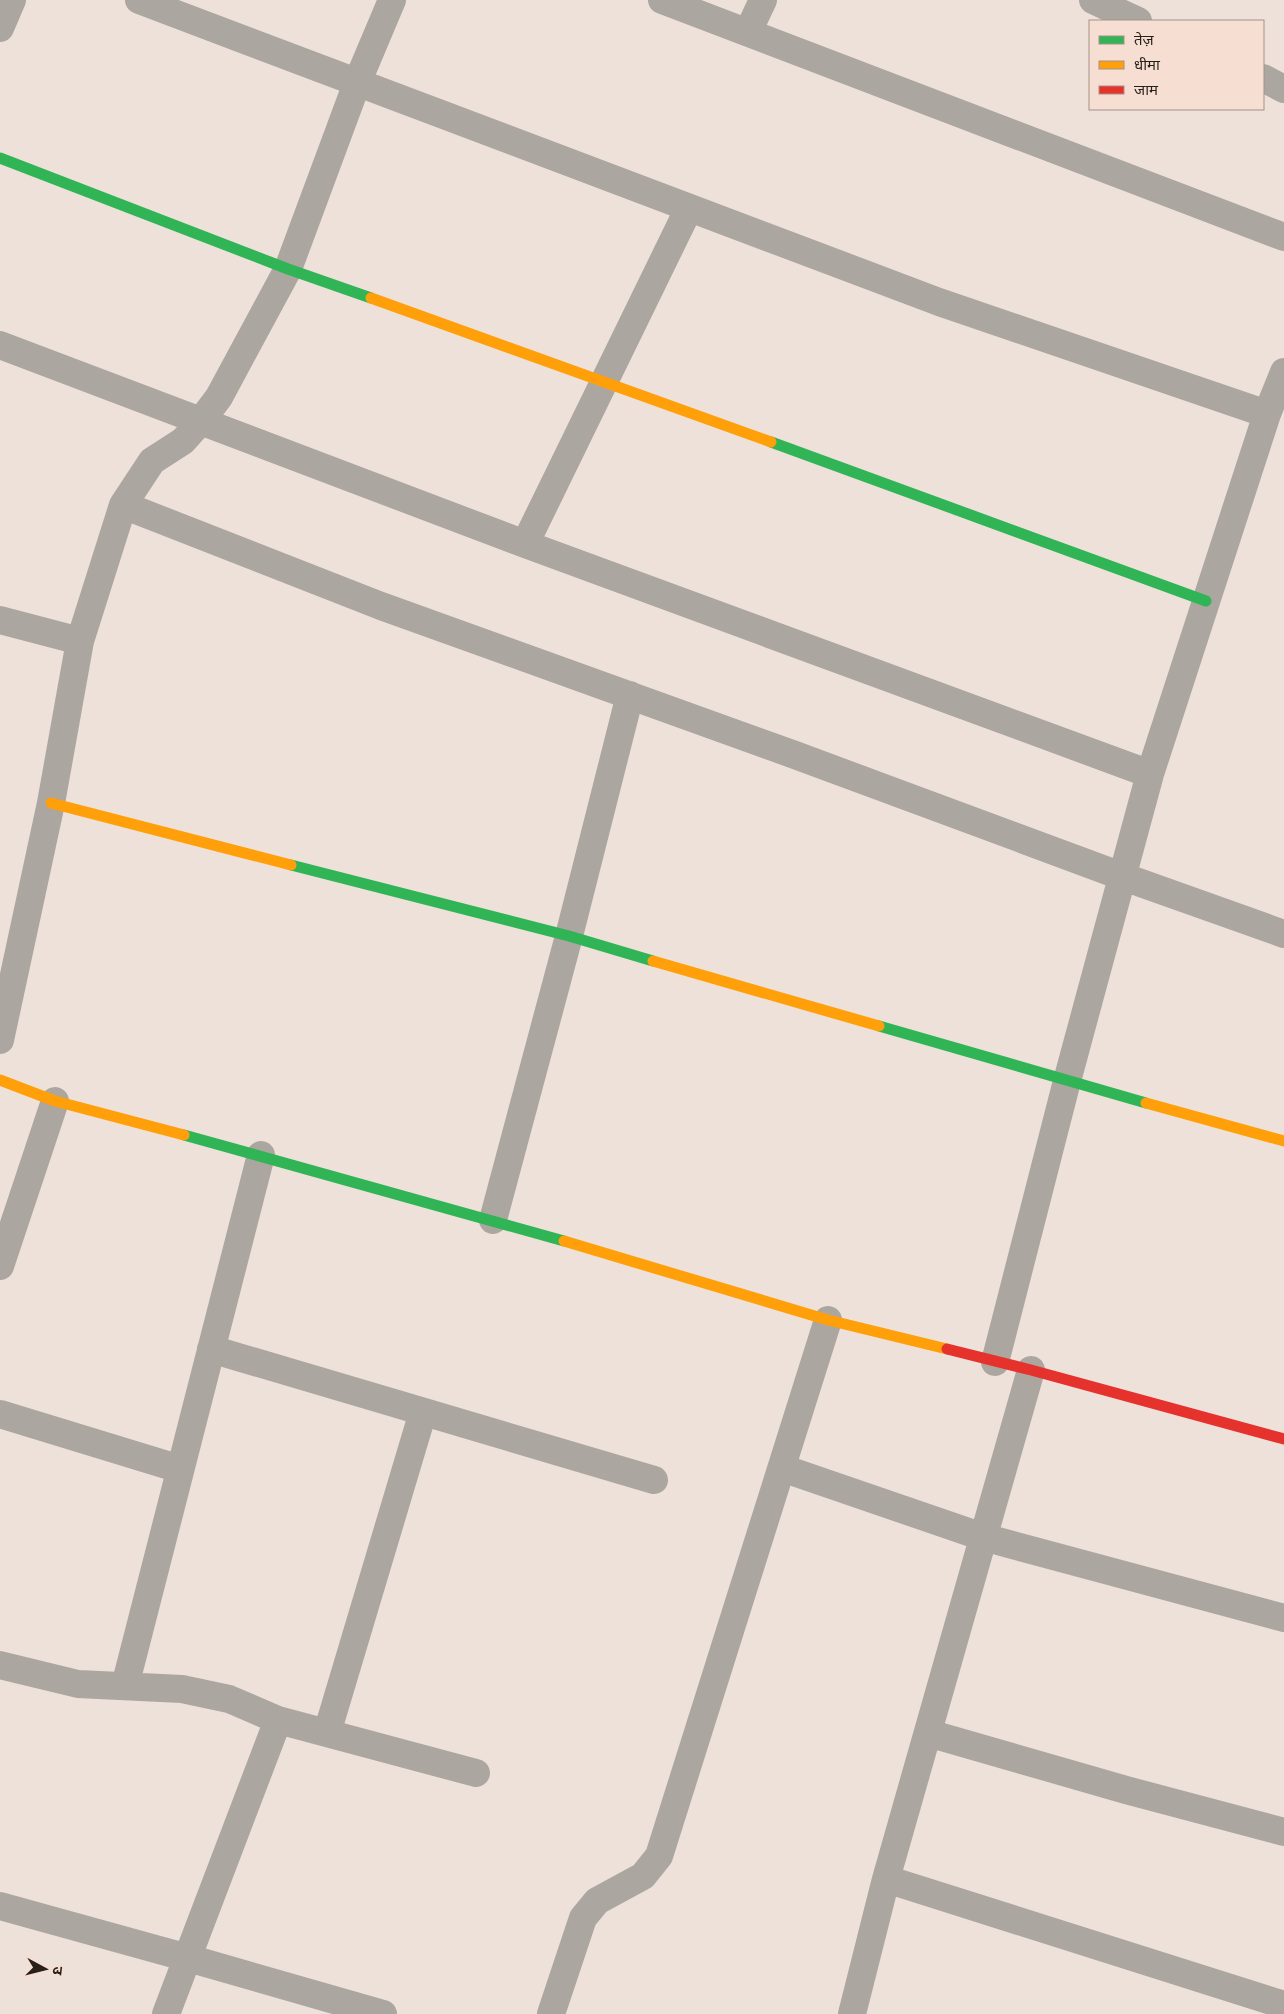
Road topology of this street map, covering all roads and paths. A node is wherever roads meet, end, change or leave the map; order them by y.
1 (12, 0) edge
2 (139, 0) edge
3 (392, 0) edge
4 (662, 0) edge
5 (763, 0) edge
6 (1093, 0) edge
7 (1135, 13) edge
8 (0, 28) edge
9 (748, 32) junction
10 (1264, 79) edge
11 (357, 83) junction
12 (1284, 89) edge
13 (0, 158) edge
14 (689, 208) junction
15 (1284, 237) edge
16 (288, 269) junction
17 (0, 344) edge
18 (1284, 372) edge
19 (605, 381) junction
20 (1267, 414) junction
21 (201, 421) junction
22 (123, 505) junction
23 (524, 544) junction
24 (1206, 601) junction
25 (0, 620) edge
26 (80, 641) junction
27 (630, 695) junction
28 (1150, 774) junction
29 (51, 803) junction
30 (1124, 877) junction
31 (1284, 934) edge
32 (569, 936) junction
33 (0, 1040) edge
34 (0, 1080) edge
35 (1067, 1080) junction
36 (55, 1101) junction
37 (1284, 1141) edge
38 (261, 1155) junction
39 (493, 1220) junction
40 (0, 1266) edge
41 (828, 1320) junction
42 (211, 1349) junction
43 (995, 1362) junction
44 (1031, 1370) junction
45 (423, 1412) junction
46 (0, 1414) edge
47 (1284, 1439) edge
48 (782, 1468) junction
49 (180, 1469) junction
50 (654, 1480) dead end
51 (983, 1537) junction
52 (1284, 1618) edge
53 (0, 1665) edge
54 (124, 1686) junction
55 (278, 1720) junction
56 (327, 1732) junction
57 (928, 1733) junction
58 (476, 1773) dead end
59 (1284, 1832) edge
60 (886, 1879) junction
61 (0, 1906) edge
62 (188, 1958) junction
63 (1284, 2005) edge
64 (166, 2014) edge
65 (383, 2014) edge
66 (551, 2014) edge
67 (852, 2014) edge

1 - 8 street
2 - 11 street
3 - 11 street
4 - 9 street
5 - 9 street
6 - 7 street
9 - 15 street
10 - 12 street
11 - 14 street
11 - 16 street
13 - 16 street
14 - 19 street
14 - 20 street
16 - 19 street
16 - 21 street
17 - 21 street
18 - 20 street
19 - 23 street
19 - 24 street
20 - 24 street
21 - 22 street
21 - 23 street
22 - 26 street
22 - 27 street
23 - 28 street
24 - 28 street
25 - 26 street
26 - 29 street
27 - 30 street
27 - 32 street
28 - 30 street
29 - 32 street
29 - 33 street
30 - 31 street
30 - 35 street
32 - 35 street
32 - 39 street
34 - 36 street
35 - 37 street
35 - 43 street
36 - 38 street
36 - 40 street
38 - 39 street
38 - 42 street
39 - 41 street
41 - 43 street
41 - 48 street
42 - 45 street
42 - 49 street
43 - 44 street
44 - 47 street
44 - 51 street
45 - 50 street
45 - 56 street
46 - 49 street
48 - 51 street
48 - 66 street
49 - 54 street
51 - 52 street
51 - 57 street
53 - 54 street
54 - 55 street
55 - 56 street
55 - 62 street
56 - 58 street
57 - 59 street
57 - 60 street
60 - 63 street
60 - 67 street
61 - 62 street
62 - 64 street
62 - 65 street

